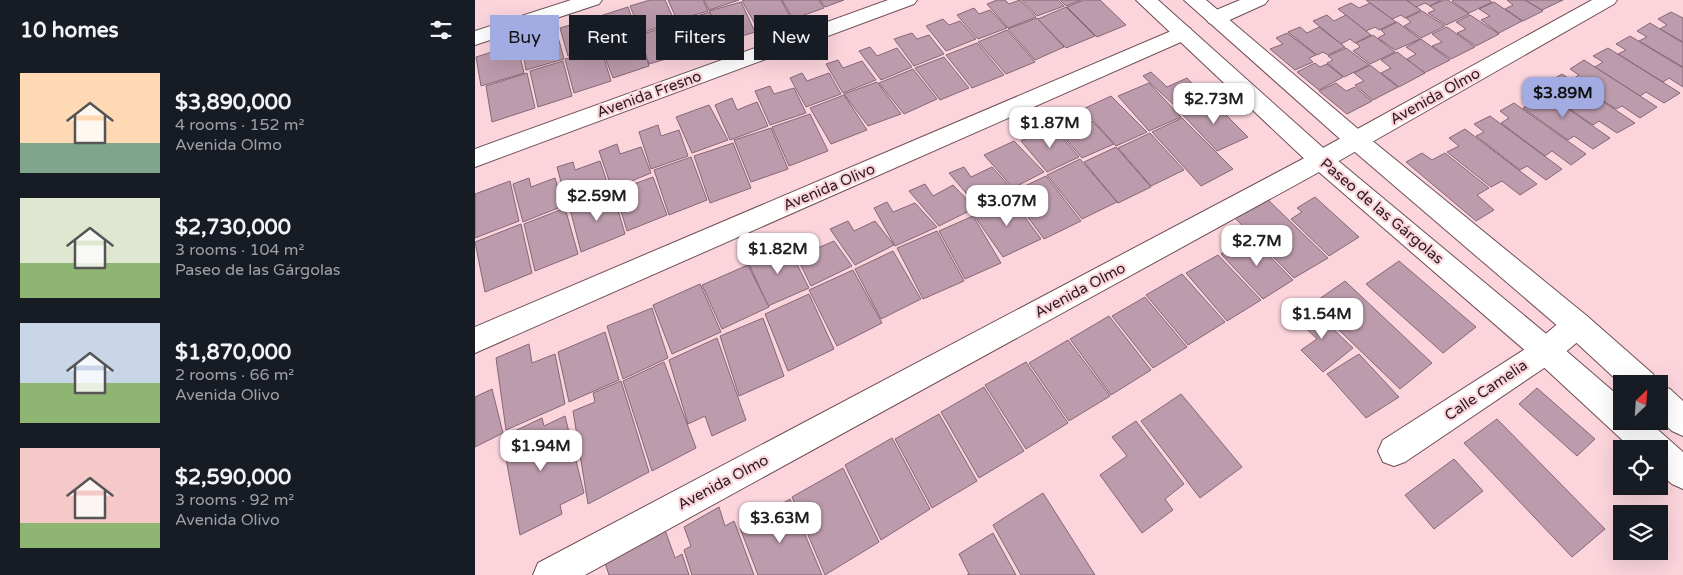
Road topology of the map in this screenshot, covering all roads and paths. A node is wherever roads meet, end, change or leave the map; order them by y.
1 (591, 0) edge
2 (907, 0) edge
3 (1146, 0) edge
4 (1194, 0) edge
5 (1258, 0) edge
6 (1607, 0) edge
7 (1216, 18) junction
8 (1183, 33) junction
9 (475, 38) edge
10 (1356, 140) junction
11 (475, 158) edge
12 (1321, 160) junction
13 (1577, 325) junction
14 (475, 340) edge
15 (1545, 350) junction
16 (1632, 375) edge
17 (1668, 407) edge
18 (1613, 411) edge
19 (1683, 421) edge
20 (1635, 430) edge
21 (1645, 440) edge
22 (1394, 451) dead end
23 (1668, 460) edge
24 (1683, 473) edge
25 (550, 575) edge

1 - 9 street
2 - 11 street, Avenida Fresno
3 - 8 street, Paseo de las Gárgolas
4 - 7 street
5 - 7 street
6 - 10 street, Avenida Olmo
7 - 10 street
8 - 12 street, Paseo de las Gárgolas
8 - 14 street, Avenida Olivo
10 - 12 street, Avenida Olmo
10 - 13 street
12 - 15 street, Paseo de las Gárgolas
12 - 25 street, Avenida Olmo
13 - 15 street, Calle Camelia
13 - 16 street
15 - 18 street, Paseo de las Gárgolas
15 - 22 street, Calle Camelia
17 - 19 street
20 - 21 street
23 - 24 street

